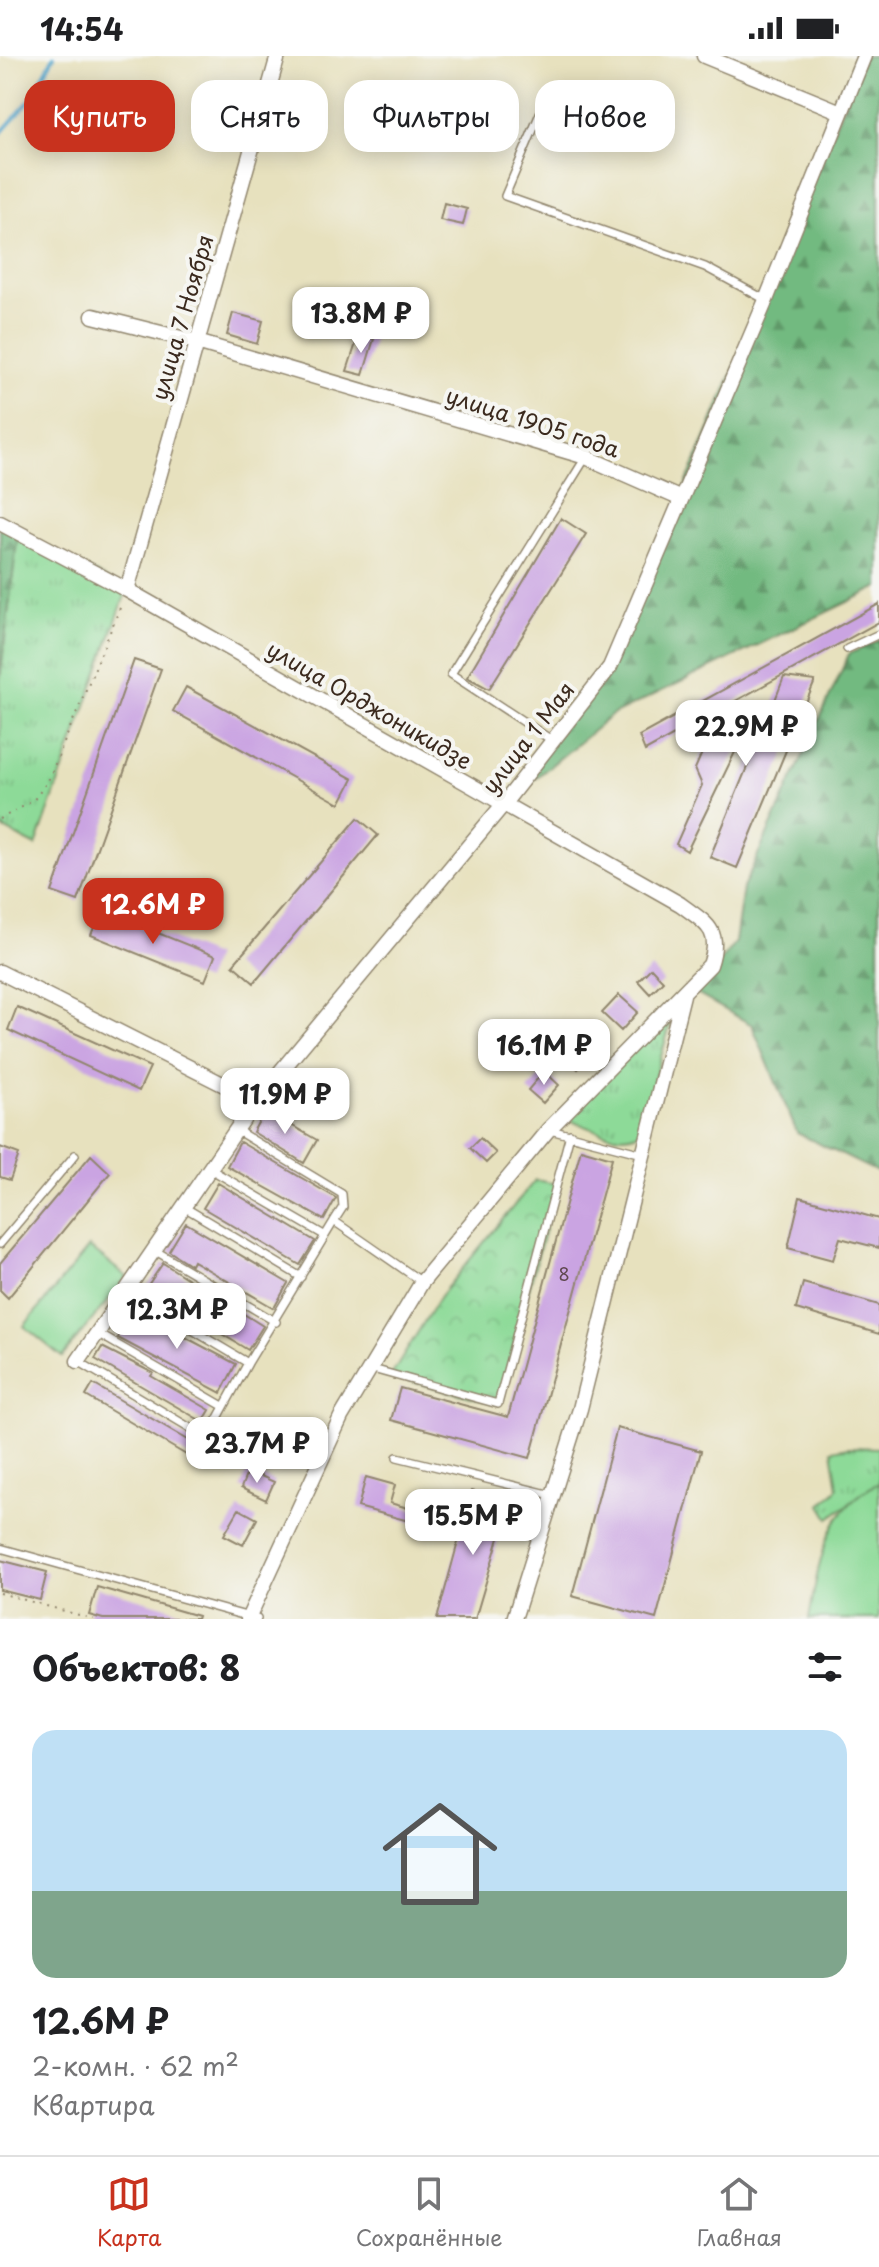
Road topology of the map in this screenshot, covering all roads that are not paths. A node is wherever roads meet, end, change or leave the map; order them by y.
1 (278, 56) edge
2 (704, 56) edge
3 (864, 56) edge
4 (841, 112) junction
5 (535, 125) edge
6 (766, 300) junction
7 (93, 316) dead end
8 (197, 342) junction
9 (586, 457) junction
10 (679, 498) junction
11 (0, 523) edge
12 (127, 590) junction
13 (879, 634) edge
14 (847, 649) dead end
15 (553, 741) junction
16 (502, 806) junction
17 (0, 972) edge
18 (683, 995) junction
19 (256, 1101) junction
20 (236, 1130) junction
21 (548, 1130) junction
22 (570, 1134) junction
23 (75, 1155) dead end
24 (646, 1155) junction
25 (210, 1169) junction
26 (184, 1207) junction
27 (334, 1221) junction
28 (324, 1235) junction
29 (0, 1244) edge
30 (154, 1250) junction
31 (301, 1277) junction
32 (422, 1282) junction
33 (127, 1291) junction
34 (276, 1322) junction
35 (97, 1333) junction
36 (78, 1361) joint
37 (248, 1363) junction
38 (368, 1367) junction
39 (223, 1406) junction
40 (397, 1457) dead end
41 (552, 1495) junction
42 (0, 1548) edge
43 (251, 1618) edge
44 (514, 1619) edge

1 - 8 street, улица 7 Ноября
2 - 4 street
3 - 4 street, улица 1 Мая
4 - 6 street, улица 1 Мая
5 - 6 lane
6 - 10 street, улица 1 Мая
7 - 8 street, улица 1905 года
8 - 9 street, улица 1905 года
8 - 12 street, улица 7 Ноября
9 - 10 street, улица 1905 года
9 - 15 lane
10 - 15 street, улица 1 Мая
11 - 12 street, улица Орджоникидзе
12 - 16 street, улица Орджоникидзе
13 - 14 lane
15 - 16 street, улица 1 Мая
16 - 18 street, улица Орджоникидзе
16 - 19 street, улица 1 Мая
17 - 19 street
18 - 21 street
18 - 24 street
19 - 20 street, улица 1 Мая
20 - 25 street, улица 1 Мая
20 - 27 lane
21 - 22 lane
21 - 32 street
22 - 24 lane
22 - 38 lane
23 - 29 lane
24 - 41 street
25 - 26 street, улица 1 Мая
25 - 28 lane
26 - 30 street, улица 1 Мая
26 - 31 lane
27 - 28 lane
27 - 32 lane
28 - 31 lane
30 - 33 street, улица 1 Мая
30 - 34 lane
31 - 34 lane
32 - 38 street
33 - 35 street, улица 1 Мая
33 - 37 lane
34 - 37 lane
35 - 36 street, улица 1 Мая
35 - 39 lane
36 - 39 lane
37 - 39 lane
38 - 43 street
40 - 41 lane
41 - 44 street
42 - 43 lane

